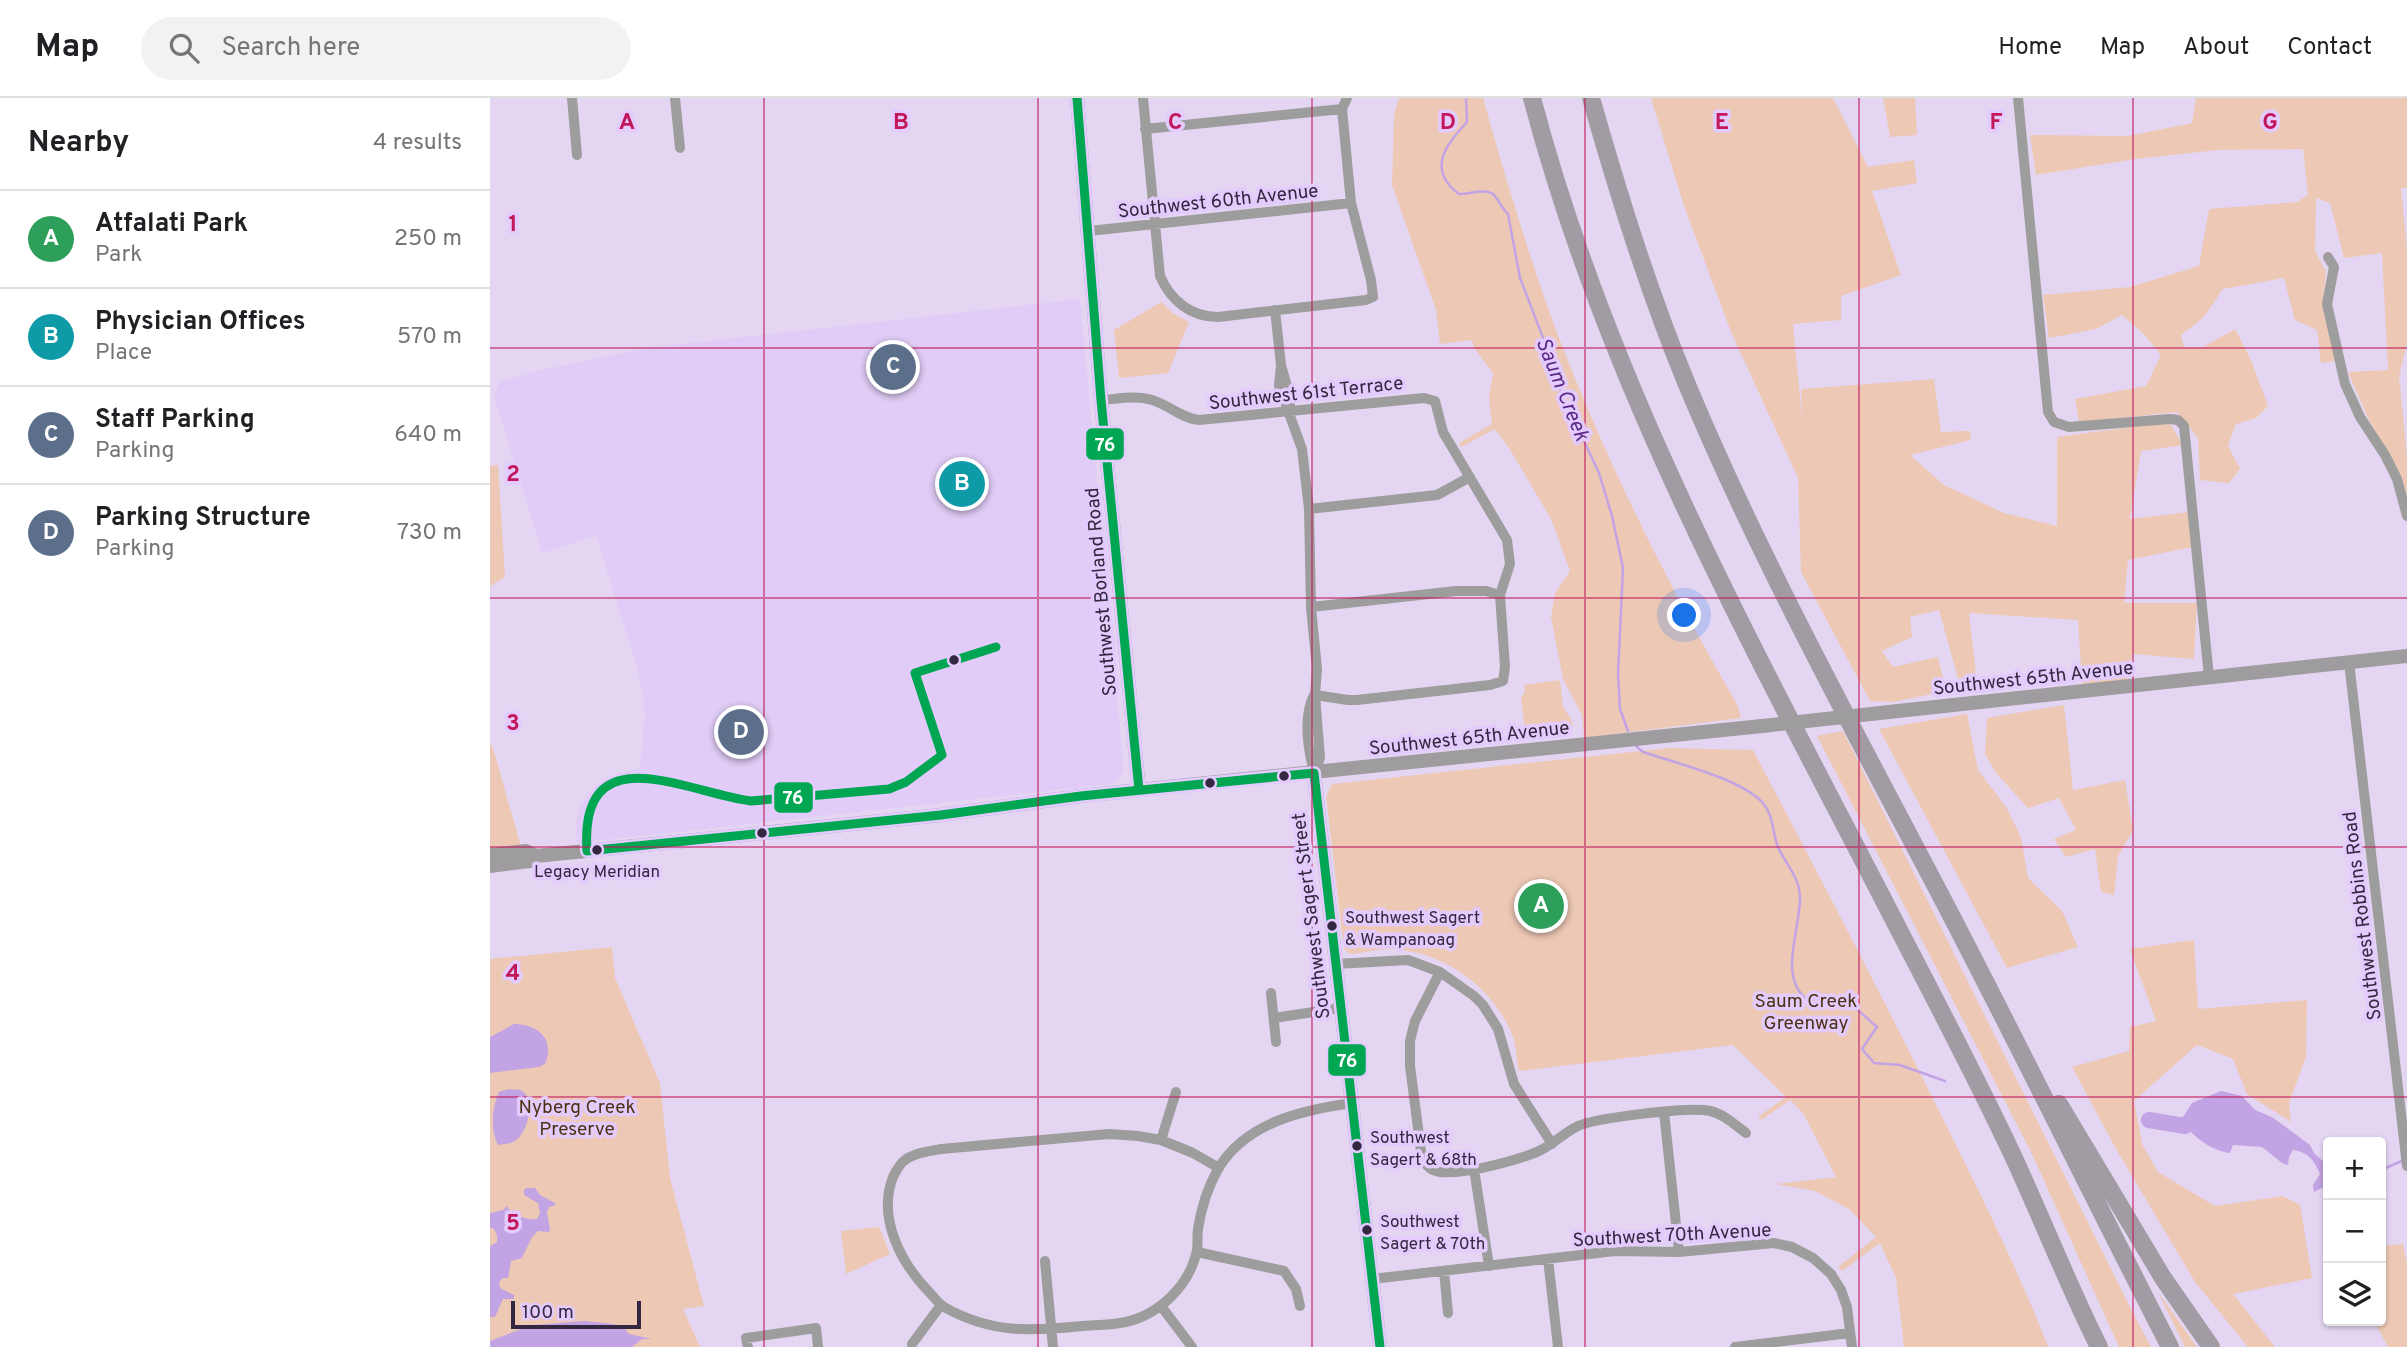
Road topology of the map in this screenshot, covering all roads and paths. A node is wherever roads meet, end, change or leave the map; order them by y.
1 (572, 98) edge
2 (675, 98) edge
3 (1077, 98) edge
4 (1143, 98) edge
5 (1348, 98) edge
6 (1532, 98) edge
7 (1591, 98) edge
8 (2018, 98) edge
9 (1342, 109) junction
10 (1145, 129) junction
11 (680, 148) dead end
12 (578, 155) dead end
13 (1351, 203) junction
14 (1154, 225) junction
15 (1089, 231) junction
16 (2328, 257) dead end
17 (1275, 310) junction
18 (1101, 400) junction
19 (1288, 412) junction
20 (1470, 477) junction
21 (1308, 509) junction
22 (2407, 516) edge
23 (1500, 595) junction
24 (1311, 607) junction
25 (2407, 656) edge
26 (2349, 662) junction
27 (2209, 677) junction
28 (1315, 695) junction
29 (1314, 773) junction
30 (1139, 790) junction
31 (490, 855) edge
32 (536, 856) junction
33 (490, 866) edge
34 (1335, 964) junction
35 (1440, 972) junction
36 (1271, 993) dead end
37 (1994, 997) junction
38 (1340, 1008) junction
39 (1274, 1018) junction
40 (1276, 1042) dead end
41 (1176, 1092) dead end
42 (1352, 1102) junction
43 (1664, 1112) junction
44 (1746, 1133) dead end
45 (1161, 1140) junction
46 (1552, 1144) junction
47 (2407, 1166) edge
48 (1219, 1168) junction
49 (1474, 1169) junction
50 (1196, 1252) junction
51 (1679, 1252) junction
52 (1548, 1259) junction
53 (1045, 1261) dead end
54 (1489, 1266) junction
55 (1444, 1271) junction
56 (1372, 1279) junction
57 (941, 1305) junction
58 (1161, 1306) junction
59 (1300, 1307) dead end
60 (1448, 1313) dead end
61 (1052, 1329) junction
62 (1850, 1333) junction
63 (912, 1344) dead end
64 (1748, 1346) edge
65 (748, 1347) edge
66 (818, 1347) edge
67 (1053, 1347) edge
68 (1192, 1347) edge
69 (1380, 1347) edge
70 (1558, 1347) edge
71 (1735, 1347) edge
72 (1852, 1347) edge
73 (2097, 1347) edge
74 (2170, 1347) edge
75 (2211, 1347) edge

1 - 12 street
2 - 11 street
3 - 15 main road, Southwest Borland Road
4 - 10 street
5 - 9 street
6 - 73 highway
7 - 37 highway
8 - 27 street
9 - 10 street
9 - 13 street
10 - 14 street
13 - 14 street, Southwest 60th Avenue
13 - 17 street
14 - 15 street, Southwest 60th Avenue
14 - 17 street
15 - 18 main road, Southwest Borland Road
16 - 22 street
17 - 19 street, Southwest Sagert Street
18 - 19 street, Southwest 61st Terrace
18 - 30 main road, Southwest Borland Road
19 - 20 street, Southwest 61st Terrace
19 - 21 street, Southwest Sagert Street
20 - 21 street
20 - 23 street
21 - 24 street, Southwest Sagert Street
23 - 24 street
23 - 28 street
24 - 28 street, Southwest Sagert Street
25 - 26 main road, Southwest 65th Avenue
26 - 27 main road, Southwest 65th Avenue
26 - 47 street, Southwest Robbins Road
27 - 29 main road, Southwest 65th Avenue, bridge
28 - 29 street, Southwest Sagert Street
29 - 30 main road, Southwest 65th Avenue
29 - 34 main road, Southwest Sagert Street
30 - 32 main road, Southwest 65th Avenue
31 - 32 main road, Southwest 65th Avenue
32 - 33 main road, Southwest 65th Avenue
34 - 35 street
34 - 38 main road, Southwest Sagert Street
35 - 46 street
35 - 49 street
36 - 39 street
37 - 74 highway
37 - 75 highway
38 - 39 street
38 - 42 main road, Southwest Sagert Street
39 - 40 street
41 - 45 street
42 - 48 street
42 - 56 main road, Southwest Sagert Street
43 - 44 street
43 - 46 street
43 - 51 street
45 - 48 street
45 - 57 street
46 - 49 street
48 - 50 street
49 - 54 street
50 - 58 street
50 - 59 street
51 - 52 street, Southwest 70th Avenue
51 - 62 street, Southwest 70th Avenue
52 - 54 street, Southwest 70th Avenue
52 - 70 street
53 - 61 street
54 - 55 street, Southwest 70th Avenue
55 - 56 street, Southwest 70th Avenue
55 - 60 street
56 - 69 main road, Southwest Sagert Street
57 - 61 street
57 - 63 street
58 - 61 street
58 - 68 street
61 - 67 street
62 - 64 street
62 - 72 street, Southwest 70th Avenue
64 - 71 street
65 - 66 street

